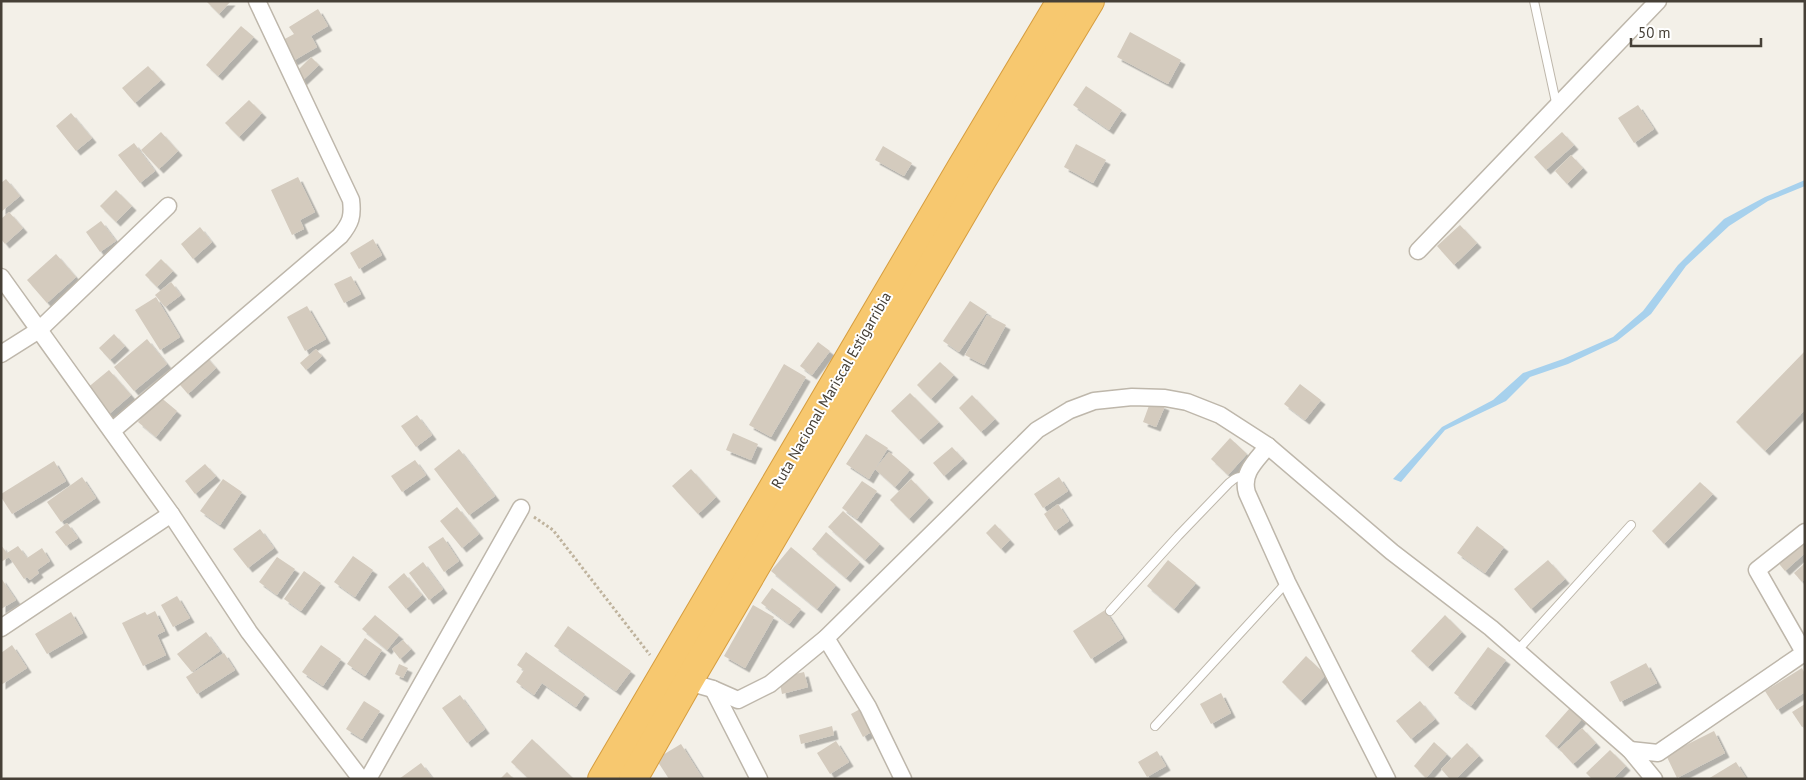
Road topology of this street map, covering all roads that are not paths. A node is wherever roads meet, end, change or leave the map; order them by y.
1 (257, 1) edge
2 (1061, 1) edge
3 (1090, 1) edge
4 (1534, 1) edge
5 (1658, 1) edge
6 (1557, 107) junction
7 (168, 206) dead end
8 (1418, 251) dead end
9 (1, 277) edge
10 (40, 330) junction
11 (1, 354) edge
12 (112, 431) junction
13 (1268, 446) junction
14 (1245, 478) junction
15 (521, 508) road end
16 (171, 514) junction
17 (1631, 524) dead end
18 (1805, 532) edge
19 (1287, 582) junction
20 (1110, 611) dead end
21 (1, 628) edge
22 (826, 638) junction
23 (1517, 651) junction
24 (1804, 653) edge
25 (688, 682) junction
26 (1156, 726) dead end
27 (1630, 750) junction
28 (361, 779) edge
29 (368, 779) edge
30 (602, 779) edge
31 (633, 779) edge
32 (759, 779) edge
33 (903, 779) edge
34 (1387, 779) edge
35 (1654, 779) edge

1 - 12 street
2 - 25 highway, Ruta Nacional Mariscal Estigarribia
3 - 25 highway, Ruta Nacional Mariscal Estigarribia
4 - 6 lane
5 - 6 street
6 - 8 street
7 - 10 street
9 - 10 street
10 - 11 street
10 - 12 street
12 - 16 street
13 - 14 street
13 - 22 street
13 - 23 street
14 - 19 street
14 - 20 lane
15 - 29 street
16 - 21 street
16 - 28 street
17 - 23 lane
18 - 24 street
19 - 26 lane
19 - 34 street
22 - 25 street
22 - 33 street
23 - 27 street
24 - 27 street
25 - 30 highway, Ruta Nacional Mariscal Estigarribia
25 - 31 highway, Ruta Nacional Mariscal Estigarribia
25 - 32 street
27 - 35 street

